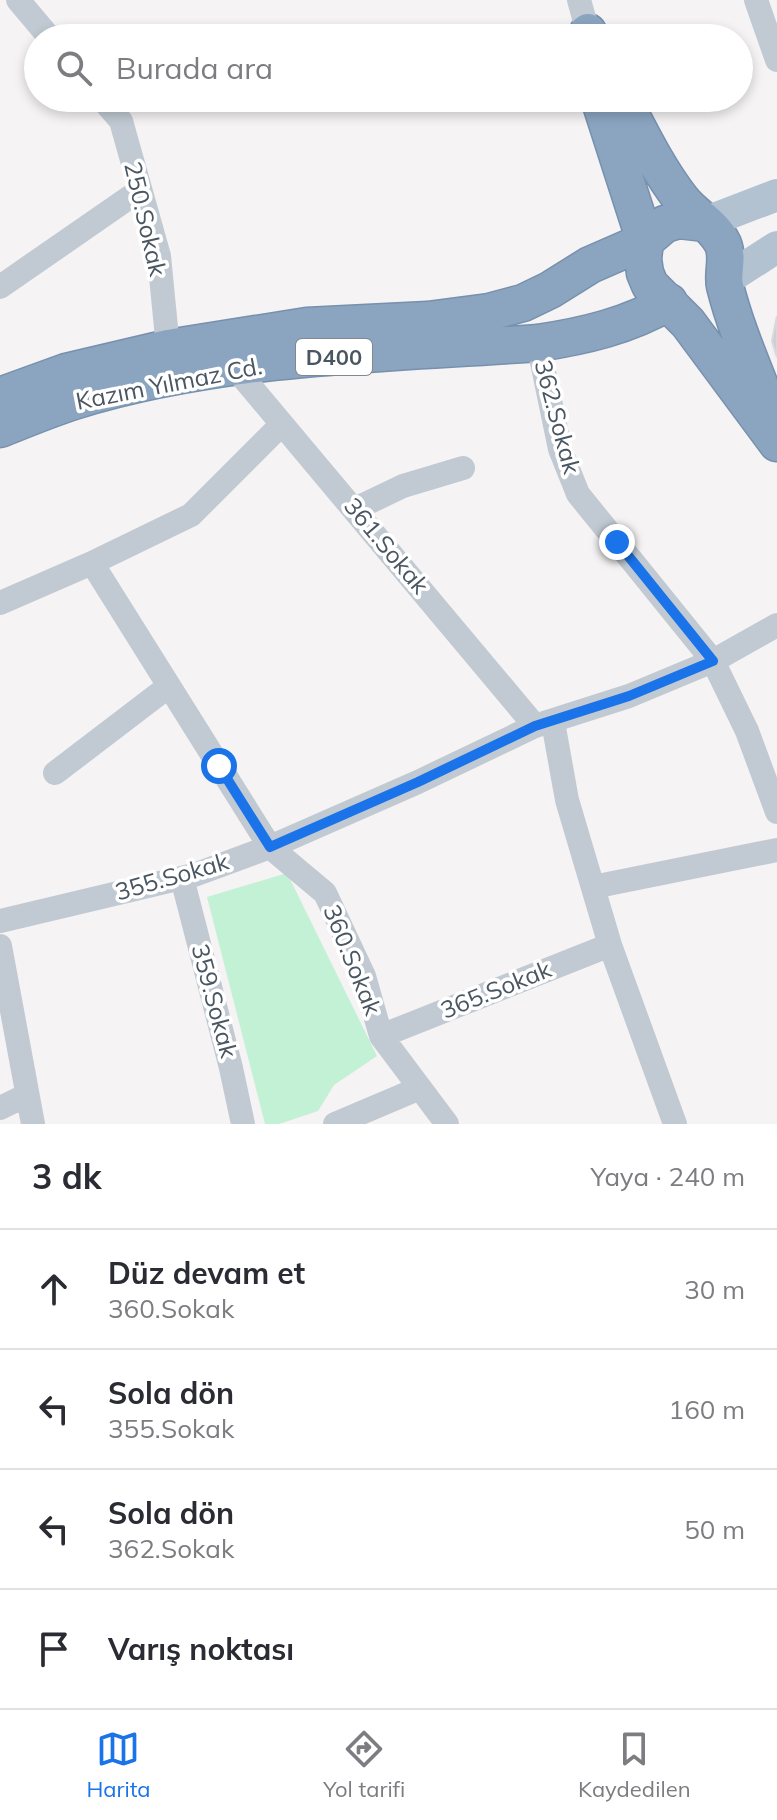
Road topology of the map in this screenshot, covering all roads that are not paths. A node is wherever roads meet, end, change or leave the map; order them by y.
1 (18, 0) edge
2 (756, 0) edge
3 (38, 24) edge
4 (777, 60) edge
5 (113, 112) edge
6 (604, 112) edge
7 (630, 112) edge
8 (140, 190) junction
9 (777, 195) edge
10 (704, 223) junction
11 (645, 241) junction
12 (777, 247) edge
13 (724, 281) junction
14 (0, 287) edge
15 (669, 302) junction
16 (538, 343) junction
17 (168, 348) junction
18 (235, 368) junction
19 (0, 396) edge
20 (281, 425) junction
21 (0, 429) edge
22 (777, 432) edge
23 (777, 443) edge
24 (463, 468) dead end
25 (355, 509) junction
26 (92, 563) junction
27 (0, 603) edge
28 (777, 625) edge
29 (713, 661) junction
30 (169, 686) junction
31 (544, 724) junction
32 (55, 773) dead end
33 (777, 812) edge
34 (270, 847) junction
35 (777, 850) edge
36 (182, 878) junction
37 (593, 887) junction
38 (0, 921) edge
39 (610, 945) junction
40 (0, 946) edge
41 (381, 1036) junction
42 (420, 1088) junction
43 (27, 1095) junction
44 (0, 1108) edge
45 (33, 1124) edge
46 (243, 1124) edge
47 (335, 1124) edge
48 (447, 1124) edge
49 (675, 1124) edge

1 - 3 street
2 - 4 street
5 - 8 street, 250.Sokak
6 - 11 highway
7 - 10 highway
8 - 14 street
8 - 17 street, 250.Sokak
9 - 10 main road
10 - 11 highway, D400
10 - 13 highway
11 - 15 highway
11 - 17 highway, Kazım Yılmaz Cd. / D400
12 - 13 main road
13 - 15 highway, D400
13 - 22 highway
15 - 16 highway, Kazım Yılmaz Cd. / D400
15 - 23 highway
16 - 18 highway, Kazım Yılmaz Cd. / D400
16 - 29 street, 362.Sokak
17 - 19 highway, Kazım Yılmaz Cd. / D400
18 - 20 street, 361.Sokak
18 - 21 highway, Kazım Yılmaz Cd. / D400
20 - 25 street, 361.Sokak
20 - 26 street
24 - 25 street
25 - 31 street, 361.Sokak
26 - 27 street
26 - 30 street, 360.Sokak
28 - 29 street, 355.Sokak
29 - 31 street, 355.Sokak
29 - 33 street, 362.Sokak
30 - 32 street
30 - 34 street, 360.Sokak
31 - 34 street, 355.Sokak
31 - 37 street, 361.Sokak
34 - 36 street, 355.Sokak
34 - 41 street, 360.Sokak
35 - 37 street
36 - 38 street, 355.Sokak
36 - 46 street, 359.Sokak
37 - 39 street, 361.Sokak
39 - 41 street, 365.Sokak
39 - 49 street, 361.Sokak
40 - 43 street
41 - 42 street, 360.Sokak
42 - 47 street
42 - 48 street, 360.Sokak
43 - 44 street
43 - 45 street

